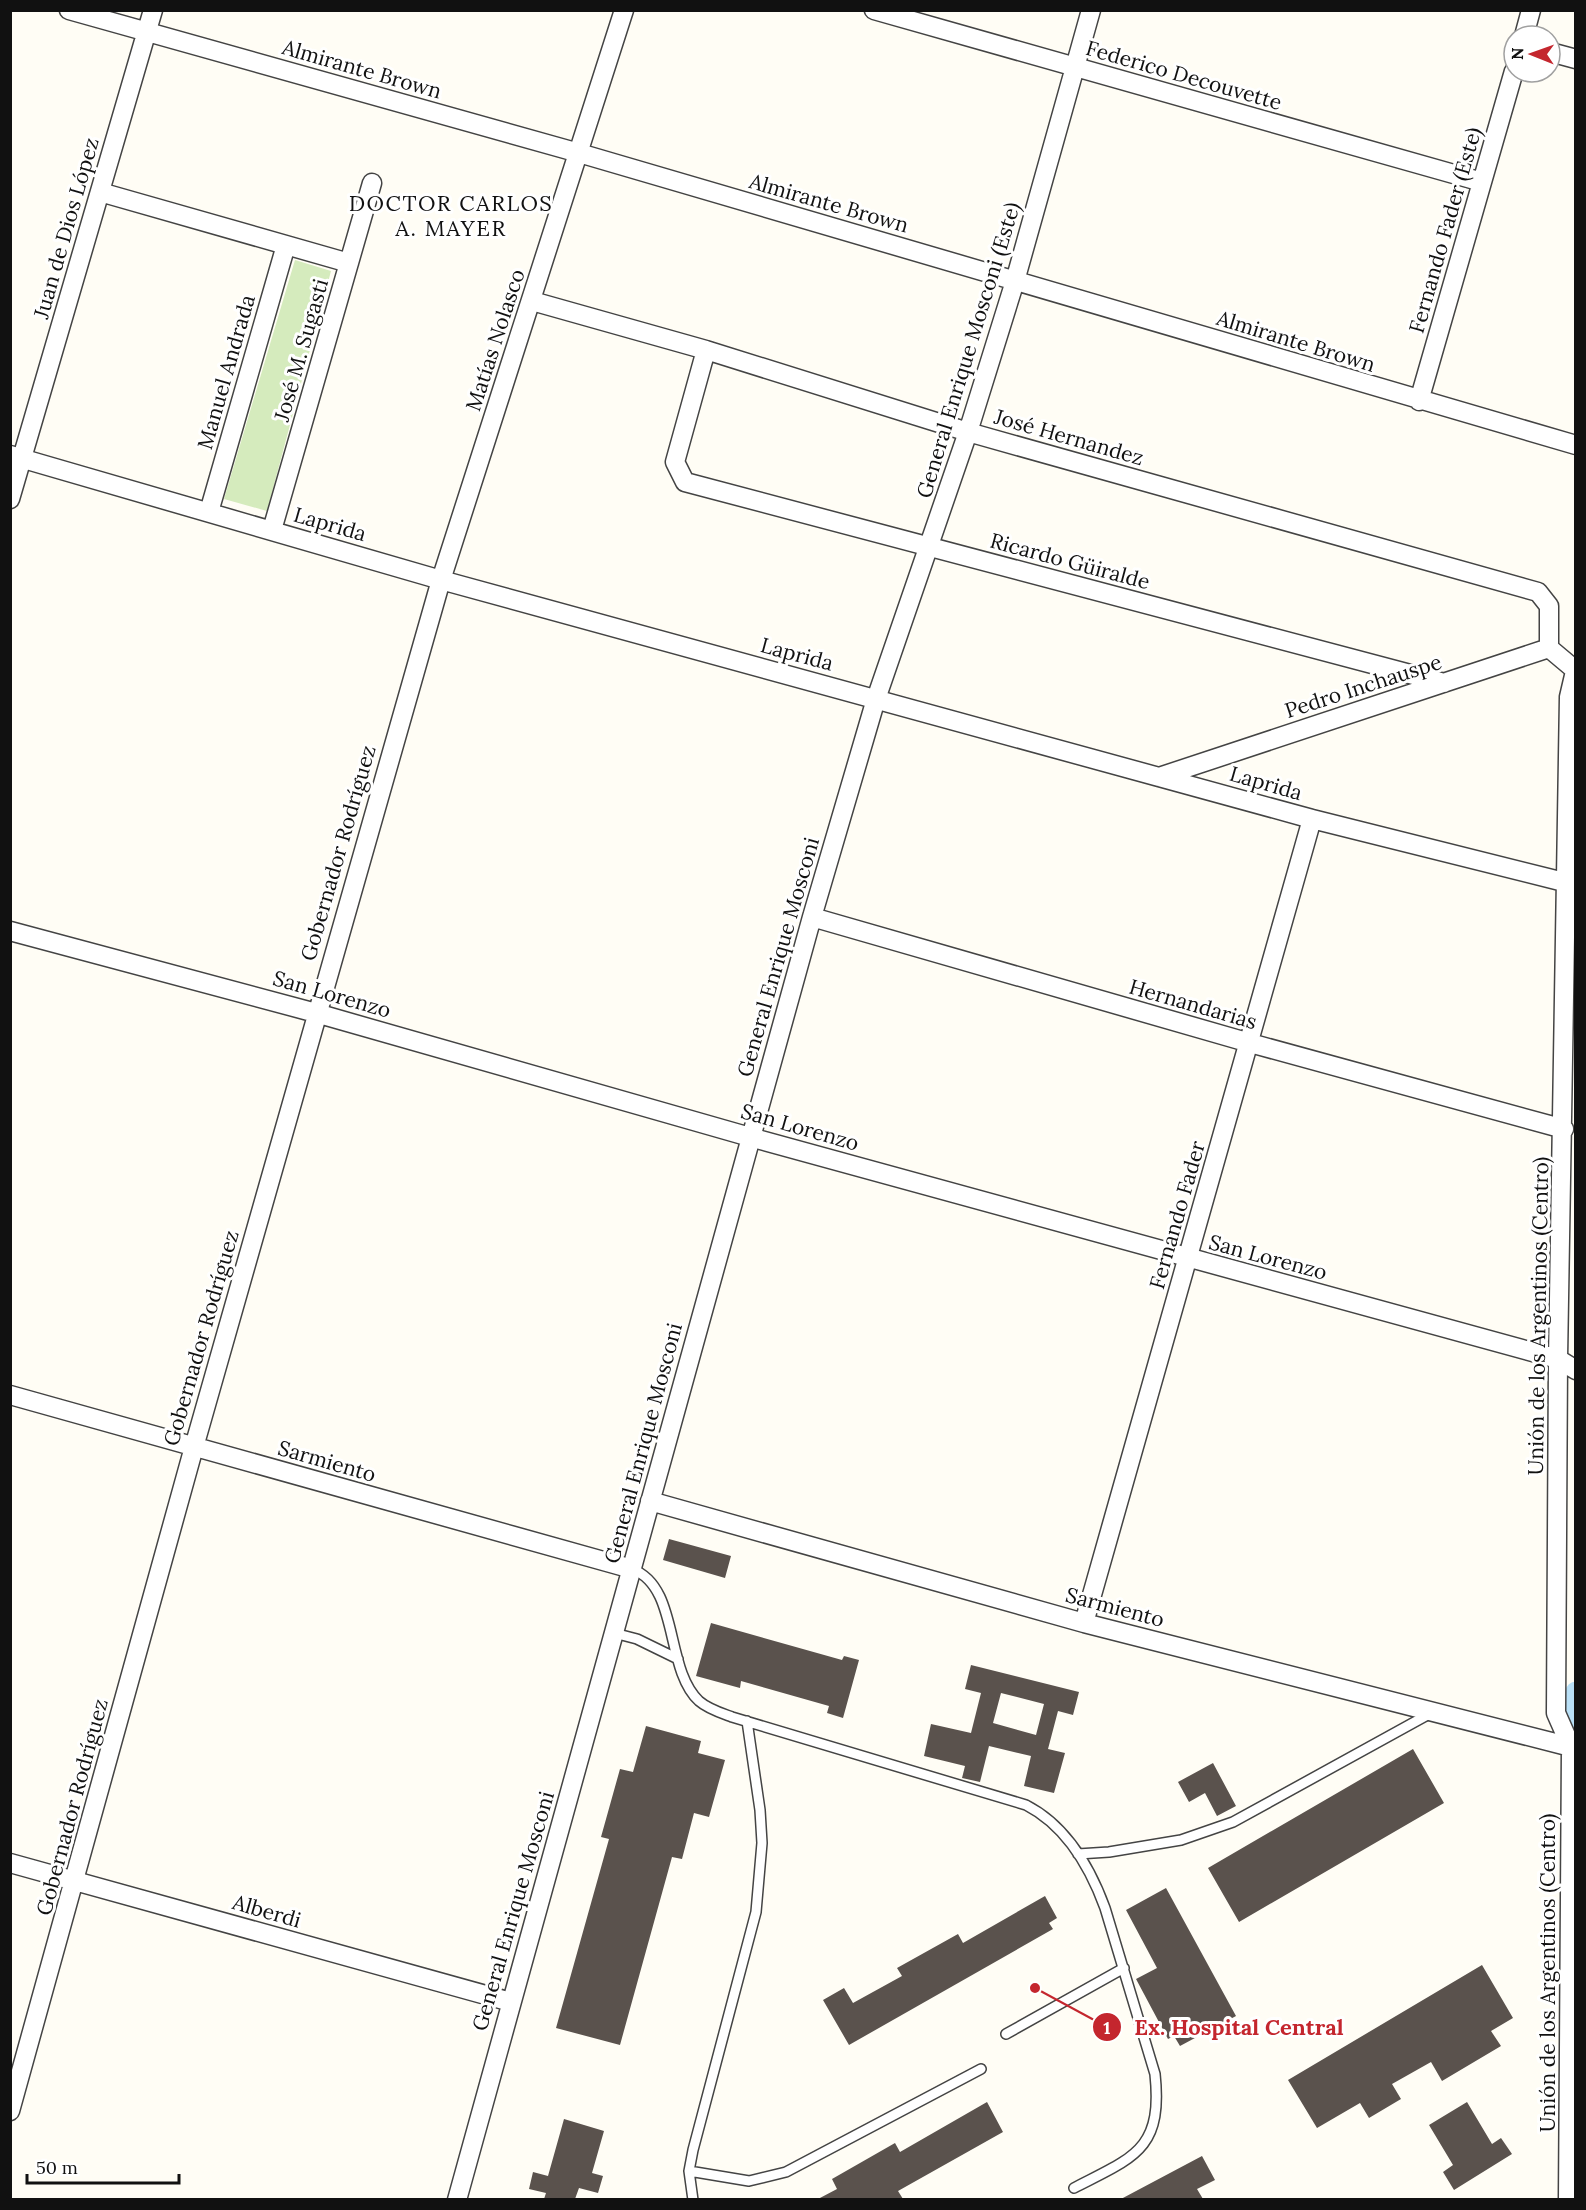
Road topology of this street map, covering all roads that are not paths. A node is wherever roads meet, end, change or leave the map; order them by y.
1 (69, 10) edge
2 (153, 10) edge
3 (624, 10) edge
4 (874, 10) edge
5 (1091, 10) edge
6 (147, 32) junction
7 (1075, 67) junction
8 (1510, 84) edge
9 (579, 153) junction
10 (1482, 182) junction
11 (372, 183) dead end
12 (100, 192) junction
13 (286, 245) junction
14 (349, 263) junction
15 (1015, 281) junction
16 (532, 302) junction
17 (706, 350) junction
18 (1419, 401) junction
19 (968, 432) junction
20 (1575, 446) edge
21 (17, 456) edge
22 (10, 499) edge
23 (209, 512) junction
24 (273, 530) junction
25 (929, 548) junction
26 (441, 580) junction
27 (1549, 648) junction
28 (1575, 668) edge
29 (1444, 683) junction
30 (876, 699) junction
31 (1159, 777) junction
32 (1312, 819) junction
33 (1570, 884) edge
34 (812, 916) junction
35 (10, 931) edge
36 (316, 1013) junction
37 (1250, 1043) junction
38 (1564, 1129) junction
39 (750, 1137) junction
40 (1188, 1258) junction
41 (1557, 1359) junction
42 (1575, 1371) edge
43 (10, 1395) edge
44 (194, 1447) junction
45 (650, 1501) junction
46 (632, 1569) junction
47 (1084, 1623) junction
48 (614, 1633) junction
49 (678, 1659) junction
50 (1434, 1712) junction
51 (747, 1721) junction
52 (1573, 1745) edge
53 (1573, 1848) edge
54 (1078, 1854) junction
55 (10, 1863) edge
56 (75, 1881) junction
57 (1124, 1968) junction
58 (511, 2002) junction
59 (1006, 2034) dead end
60 (1572, 2054) edge
61 (981, 2069) dead end
62 (10, 2111) edge
63 (689, 2171) junction
64 (1074, 2188) dead end
65 (457, 2199) edge
66 (693, 2199) edge
67 (1568, 2199) edge

1 - 6 street, Almirante Brown
2 - 6 street, Juan de Dios López
3 - 9 street, Matías Nolasco
4 - 7 street, Federico Decouvette
5 - 7 street, General Enrique Mosconi (Este)
6 - 9 street, Almirante Brown
6 - 12 street, Juan de Dios López
7 - 10 street, Federico Decouvette
7 - 15 street, General Enrique Mosconi (Este)
8 - 10 street, Fernando Fader (Este)
9 - 15 street, Almirante Brown
9 - 16 street, Matías Nolasco
10 - 18 street, Fernando Fader (Este)
11 - 14 street, José M. Sugasti
12 - 13 street
12 - 21 street, Juan de Dios López
13 - 14 street
13 - 23 street, Manuel Andrada
14 - 24 street, José M. Sugasti
15 - 18 street, Almirante Brown
15 - 19 street, General Enrique Mosconi (Este)
16 - 17 street, José Hernandez
16 - 26 street, Matías Nolasco
17 - 19 street, José Hernandez
17 - 25 street, Ricardo Güiralde
18 - 20 street, Almirante Brown
19 - 25 street, General Enrique Mosconi (Este)
19 - 27 street, José Hernandez
21 - 22 street, Juan de Dios López
21 - 23 street, Laprida
23 - 24 street, Laprida
24 - 26 street, Laprida
25 - 29 street, Ricardo Güiralde
25 - 30 street, General Enrique Mosconi (Este)
26 - 30 street, Laprida
26 - 36 street, Gobernador Rodríguez
27 - 28 street
27 - 29 street, Pedro Inchauspe
28 - 33 street, Unión de los Argentinos (Centro)
29 - 31 street, Pedro Inchauspe
30 - 31 street, Laprida
30 - 34 street, General Enrique Mosconi
31 - 32 street, Laprida
32 - 33 street, Laprida
32 - 37 street, Fernando Fader
33 - 38 street, Unión de los Argentinos (Centro)
34 - 37 street, Hernandarias
34 - 39 street, General Enrique Mosconi
35 - 36 street, San Lorenzo
36 - 39 street, San Lorenzo
36 - 44 street, Gobernador Rodríguez
37 - 38 street, Hernandarias
37 - 40 street, Fernando Fader
38 - 41 street, Unión de los Argentinos (Centro)
39 - 40 street, San Lorenzo
39 - 45 street, General Enrique Mosconi
40 - 41 street, San Lorenzo
40 - 47 street, Fernando Fader
41 - 42 street, San Lorenzo
41 - 52 street, Unión de los Argentinos (Centro)
43 - 44 street, Sarmiento
44 - 46 street, Sarmiento
44 - 56 street, Gobernador Rodríguez
45 - 46 street, General Enrique Mosconi
45 - 47 street, Sarmiento
46 - 48 street, General Enrique Mosconi
46 - 49 lane
47 - 50 street, Sarmiento
48 - 49 lane
48 - 58 street, General Enrique Mosconi
49 - 51 lane
50 - 52 street, Sarmiento
50 - 54 lane
51 - 54 lane
51 - 63 lane
52 - 53 street, Unión de los Argentinos (Centro)
53 - 60 street, Unión de los Argentinos (Centro)
54 - 57 lane
55 - 56 street, Alberdi
56 - 58 street, Alberdi
56 - 62 street, Gobernador Rodríguez
57 - 59 lane
57 - 64 lane
58 - 65 street, General Enrique Mosconi
60 - 67 street, Unión de los Argentinos (Centro)
61 - 63 lane
63 - 66 lane

